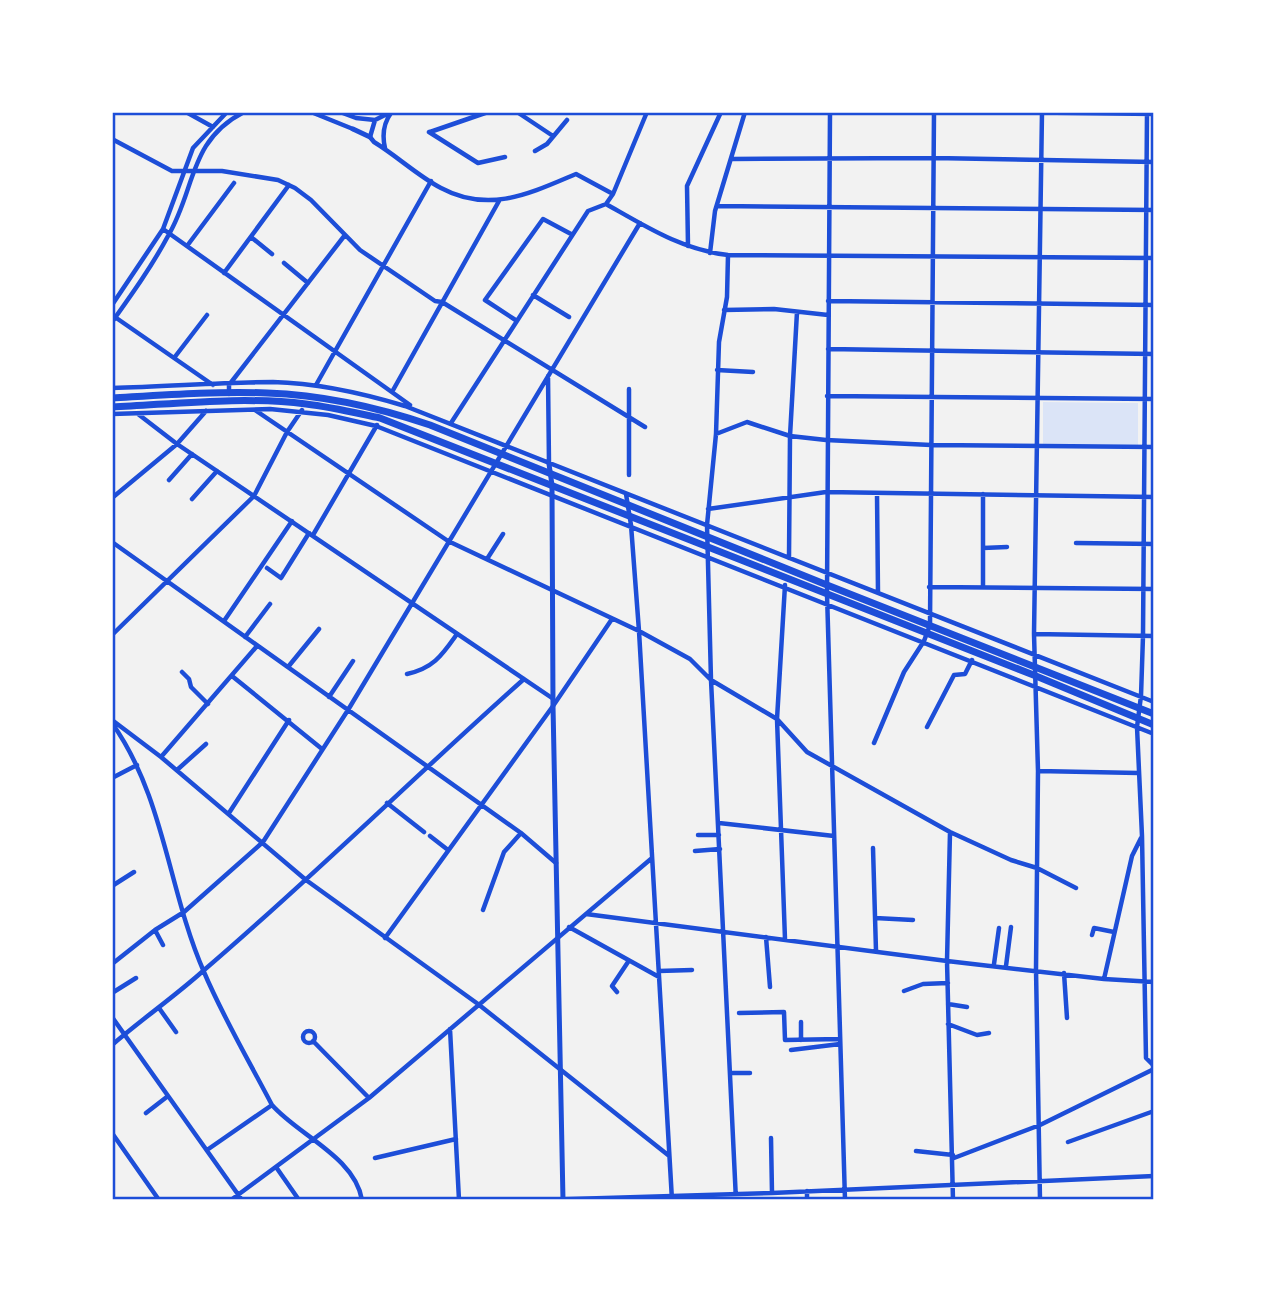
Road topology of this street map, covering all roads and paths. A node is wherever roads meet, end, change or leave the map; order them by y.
1 (186, 112) edge
2 (227, 112) edge
3 (244, 112) edge
4 (310, 112) edge
5 (340, 112) edge
6 (392, 112) edge
7 (488, 112) edge
8 (517, 112) edge
9 (647, 112) edge
10 (721, 112) edge
11 (745, 112) edge
12 (830, 112) edge
13 (934, 112) edge
14 (986, 112) edge
15 (1042, 112) edge
16 (1147, 113) edge
17 (1154, 114) edge
18 (375, 120) junction
19 (567, 120) dead end
20 (214, 128) junction
21 (353, 129) joint
22 (553, 136) junction
23 (370, 138) junction
24 (112, 139) edge
25 (385, 149) junction
26 (535, 151) dead end
27 (505, 157) dead end
28 (829, 158) junction
29 (934, 158) junction
30 (732, 159) junction
31 (1041, 161) junction
32 (1147, 162) junction
33 (1154, 162) edge
34 (186, 172) junction
35 (194, 172) junction
36 (430, 181) junction
37 (234, 183) dead end
38 (289, 185) junction
39 (613, 194) junction
40 (499, 201) junction
41 (606, 204) junction
42 (718, 206) junction
43 (829, 206) junction
44 (933, 207) junction
45 (1040, 207) junction
46 (1146, 210) junction
47 (1154, 210) edge
48 (640, 223) junction
49 (163, 229) junction
50 (170, 234) junction
51 (571, 234) junction
52 (345, 235) junction
53 (251, 237) junction
54 (187, 246) junction
55 (688, 246) junction
56 (710, 253) junction
57 (272, 254) dead end
58 (828, 254) junction
59 (727, 255) junction
60 (933, 255) junction
61 (1040, 257) junction
62 (1146, 258) junction
63 (1154, 258) edge
64 (284, 263) dead end
65 (383, 266) junction
66 (224, 273) junction
67 (308, 283) junction
68 (533, 295) junction
69 (828, 301) junction
70 (442, 302) junction
71 (933, 302) junction
72 (1039, 303) junction
73 (1145, 304) junction
74 (112, 305) edge
75 (1154, 305) edge
76 (724, 310) junction
77 (797, 312) junction
78 (207, 315) dead end
79 (284, 315) junction
80 (828, 315) junction
81 (569, 317) dead end
82 (113, 318) edge
83 (517, 321) junction
84 (504, 340) junction
85 (828, 349) junction
86 (932, 350) junction
87 (334, 351) junction
88 (1039, 354) junction
89 (1146, 354) junction
90 (1154, 354) edge
91 (174, 358) junction
92 (717, 370) junction
93 (550, 372) junction
94 (753, 372) dead end
95 (229, 384) junction
96 (214, 385) junction
97 (316, 385) junction
98 (112, 388) edge
99 (629, 389) dead end
100 (392, 392) junction
101 (827, 396) junction
102 (931, 397) junction
103 (112, 398) edge
104 (229, 398) junction
105 (1037, 398) junction
106 (1145, 399) junction
107 (1154, 399) edge
108 (112, 407) edge
109 (303, 408) junction
110 (254, 409) junction
111 (417, 410) junction
112 (206, 411) junction
113 (137, 413) junction
114 (112, 414) edge
115 (628, 416) junction
116 (378, 422) junction
117 (451, 424) junction
118 (645, 427) dead end
119 (287, 432) junction
120 (716, 433) junction
121 (790, 436) junction
122 (826, 440) junction
123 (177, 444) junction
124 (931, 445) junction
125 (505, 446) junction
126 (1037, 446) junction
127 (1144, 447) junction
128 (1154, 447) edge
129 (192, 454) junction
130 (500, 454) junction
131 (550, 464) junction
132 (493, 467) junction
133 (217, 471) junction
134 (348, 474) junction
135 (550, 474) junction
136 (629, 475) dead end
137 (169, 480) dead end
138 (552, 489) junction
139 (826, 492) junction
140 (877, 493) junction
141 (930, 493) junction
142 (625, 494) junction
143 (983, 494) junction
144 (1036, 495) junction
145 (254, 496) junction
146 (790, 496) junction
147 (1143, 497) junction
148 (1154, 497) edge
149 (112, 498) edge
150 (192, 499) dead end
151 (628, 505) junction
152 (708, 509) junction
153 (629, 515) junction
154 (292, 521) junction
155 (631, 525) junction
156 (707, 525) junction
157 (311, 534) junction
158 (503, 534) dead end
159 (707, 537) junction
160 (448, 541) junction
161 (112, 542) edge
162 (1076, 542) dead end
163 (1143, 544) junction
164 (1154, 544) edge
165 (707, 546) junction
166 (1007, 547) dead end
167 (983, 548) junction
168 (708, 557) junction
169 (789, 558) junction
170 (487, 559) junction
171 (267, 568) dead end
172 (827, 573) junction
173 (785, 577) junction
174 (166, 581) junction
175 (785, 587) junction
176 (929, 587) junction
177 (983, 587) junction
178 (1035, 587) junction
179 (1143, 589) junction
180 (1154, 589) edge
181 (552, 590) junction
182 (827, 590) junction
183 (878, 593) junction
184 (411, 603) junction
185 (827, 603) junction
186 (270, 604) dead end
187 (930, 614) junction
188 (612, 619) junction
189 (224, 621) junction
190 (930, 625) junction
191 (319, 629) dead end
192 (639, 631) junction
193 (457, 634) junction
194 (1034, 634) junction
195 (112, 635) edge
196 (1143, 636) junction
197 (1154, 636) edge
198 (245, 637) junction
199 (925, 638) junction
200 (257, 646) junction
201 (1034, 654) junction
202 (972, 660) junction
203 (353, 661) dead end
204 (288, 667) junction
205 (1036, 667) junction
206 (182, 672) dead end
207 (407, 674) dead end
208 (232, 676) junction
209 (1036, 676) junction
210 (524, 679) junction
211 (711, 680) junction
212 (1037, 687) junction
213 (1141, 696) junction
214 (329, 697) junction
215 (552, 702) junction
216 (1154, 702) edge
217 (208, 704) junction
218 (1140, 708) junction
219 (348, 710) junction
220 (1154, 714) edge
221 (777, 719) junction
222 (1139, 719) junction
223 (289, 720) junction
224 (112, 722) edge
225 (1154, 725) edge
226 (927, 727) dead end
227 (1137, 727) junction
228 (1154, 734) edge
229 (138, 739) junction
230 (874, 743) dead end
231 (206, 744) dead end
232 (130, 748) junction
233 (322, 749) junction
234 (162, 757) junction
235 (137, 765) junction
236 (832, 765) junction
237 (426, 766) junction
238 (177, 770) junction
239 (1038, 771) junction
240 (1138, 773) junction
241 (112, 778) edge
242 (387, 803) junction
243 (480, 804) junction
244 (229, 813) junction
245 (719, 823) junction
246 (780, 830) junction
247 (424, 832) dead end
248 (950, 832) junction
249 (521, 833) junction
250 (698, 835) dead end
251 (719, 835) junction
252 (430, 836) dead end
253 (834, 836) junction
254 (1142, 836) junction
255 (262, 842) junction
256 (873, 848) dead end
257 (720, 849) junction
258 (448, 850) junction
259 (695, 851) dead end
260 (653, 858) junction
261 (556, 863) junction
262 (1037, 868) junction
263 (134, 872) dead end
264 (306, 880) junction
265 (112, 886) edge
266 (1076, 888) dead end
267 (483, 910) dead end
268 (184, 912) junction
269 (586, 914) junction
270 (875, 918) junction
271 (913, 920) dead end
272 (656, 923) junction
273 (1012, 927) dead end
274 (569, 928) junction
275 (999, 928) dead end
276 (155, 930) junction
277 (724, 932) junction
278 (1114, 932) junction
279 (1092, 935) dead end
280 (385, 937) junction
281 (557, 937) junction
282 (766, 937) junction
283 (785, 939) junction
284 (163, 945) dead end
285 (837, 946) junction
286 (876, 951) junction
287 (947, 961) junction
288 (628, 962) junction
289 (112, 964) edge
290 (994, 964) junction
291 (1006, 966) junction
292 (1036, 969) junction
293 (692, 970) dead end
294 (203, 971) junction
295 (659, 974) junction
296 (1064, 974) junction
297 (136, 978) dead end
298 (1104, 978) junction
299 (1144, 982) junction
300 (1154, 982) edge
301 (947, 983) junction
302 (770, 987) dead end
303 (904, 990) dead end
304 (617, 992) dead end
305 (112, 993) edge
306 (478, 1004) junction
307 (948, 1004) junction
308 (967, 1007) dead end
309 (159, 1008) junction
310 (739, 1013) dead end
311 (112, 1017) edge
312 (1067, 1018) dead end
313 (801, 1022) dead end
314 (948, 1024) junction
315 (450, 1028) junction
316 (176, 1032) dead end
317 (989, 1033) dead end
318 (124, 1035) junction
319 (802, 1040) junction
320 (313, 1041) dead end
321 (840, 1042) junction
322 (112, 1045) edge
323 (791, 1049) dead end
324 (1154, 1067) edge
325 (560, 1072) junction
326 (730, 1073) junction
327 (750, 1073) dead end
328 (168, 1096) junction
329 (369, 1098) junction
330 (272, 1105) junction
331 (1154, 1111) edge
332 (146, 1114) dead end
333 (1040, 1125) junction
334 (112, 1132) edge
335 (771, 1138) dead end
336 (315, 1139) junction
337 (456, 1139) junction
338 (1068, 1142) dead end
339 (206, 1150) junction
340 (915, 1151) dead end
341 (669, 1155) junction
342 (953, 1157) junction
343 (375, 1158) dead end
344 (276, 1167) junction
345 (1154, 1176) edge
346 (1041, 1180) junction
347 (953, 1184) junction
348 (845, 1190) junction
349 (807, 1191) junction
350 (772, 1193) junction
351 (238, 1195) junction
352 (736, 1197) edge
353 (672, 1198) edge
354 (563, 1199) edge
355 (159, 1200) edge
356 (231, 1200) edge
357 (242, 1200) edge
358 (299, 1200) edge
359 (362, 1200) edge
360 (459, 1200) edge
361 (538, 1200) edge
362 (807, 1200) edge
363 (845, 1200) edge
364 (953, 1200) edge
365 (1040, 1200) edge

1 - 20 street
2 - 20 street
3 - 20 street
4 - 21 street
5 - 18 street
6 - 18 street
6 - 25 street
7 - 27 street
8 - 22 street
9 - 39 street
10 - 55 street
11 - 30 street
12 - 28 street
13 - 29 street
14 - 15 street
15 - 16 street
15 - 31 street
16 - 17 street
16 - 32 street
18 - 23 street
19 - 22 street
20 - 34 street
20 - 35 street
21 - 23 street
22 - 26 street
23 - 25 street
24 - 34 street
25 - 36 street
28 - 29 street
28 - 30 street
28 - 43 street
29 - 31 street
29 - 44 street
30 - 42 street
31 - 32 street
31 - 45 street
32 - 33 street
32 - 46 street
34 - 35 street
34 - 49 street
35 - 38 street
35 - 50 street
36 - 40 street
36 - 65 street
37 - 54 street
38 - 52 street
38 - 53 street
39 - 40 street
39 - 41 street
40 - 70 street
41 - 48 street
41 - 51 street
42 - 43 street
42 - 56 street
43 - 44 street
43 - 58 street
44 - 45 street
44 - 60 street
45 - 46 street
45 - 61 street
46 - 47 street
46 - 62 street
48 - 55 street
48 - 93 street
49 - 50 street
49 - 74 street
50 - 54 street
50 - 82 street
51 - 68 street
51 - 83 street
52 - 65 street
52 - 67 street
53 - 57 street
53 - 66 street
54 - 66 street
55 - 56 street
56 - 59 street
58 - 59 street
58 - 60 street
58 - 69 street
59 - 76 street
60 - 61 street
60 - 71 street
61 - 62 street
61 - 72 street
62 - 63 street
62 - 73 street
64 - 67 street
65 - 70 street
65 - 87 street
66 - 79 street
67 - 79 street
68 - 81 street
68 - 83 street
69 - 71 street
69 - 80 street
70 - 84 street
70 - 100 street
71 - 72 street
71 - 86 street
72 - 73 street
72 - 88 street
73 - 75 street
73 - 89 street
76 - 77 street
76 - 92 street
77 - 80 street
77 - 121 street
78 - 91 street
79 - 87 street
79 - 95 street
80 - 85 street
82 - 91 street
83 - 84 street
84 - 93 street
84 - 117 street
85 - 86 street
85 - 101 street
86 - 88 street
86 - 102 street
87 - 97 street
87 - 100 street
88 - 89 street
88 - 105 street
89 - 90 street
89 - 106 street
91 - 96 street
92 - 94 street
92 - 120 street
93 - 115 street
93 - 125 street
93 - 131 street
95 - 96 street
95 - 97 street
95 - 104 street
96 - 98 street
97 - 111 street
99 - 115 street
100 - 111 street
101 - 102 street
101 - 122 street
102 - 105 street
102 - 124 street
103 - 104 highway
104 - 108 highway
104 - 109 highway
104 - 130 highway
105 - 106 street
105 - 126 street
106 - 107 street
106 - 127 street
109 - 110 street
109 - 116 highway
109 - 119 street
110 - 112 street
110 - 119 street
111 - 117 street
112 - 113 street
112 - 123 street
113 - 114 street
113 - 123 street
115 - 118 street
115 - 136 street
116 - 132 highway
116 - 134 street
117 - 125 street
119 - 134 street
119 - 145 street
120 - 121 street
120 - 152 street
121 - 122 street
121 - 146 street
122 - 124 street
122 - 139 street
123 - 129 street
123 - 149 street
124 - 126 street
124 - 141 street
125 - 130 street
125 - 131 street
126 - 127 street
126 - 144 street
127 - 128 street
127 - 147 street
129 - 133 street
129 - 137 street
130 - 132 street
130 - 135 highway
131 - 135 street
131 - 142 street
132 - 138 highway
132 - 160 street
133 - 145 street
133 - 150 street
134 - 157 street
134 - 160 street
135 - 138 street
135 - 151 highway
138 - 153 highway
138 - 155 street
138 - 181 street
139 - 140 street
139 - 146 street
139 - 172 street
140 - 141 street
140 - 183 street
141 - 143 street
141 - 176 street
142 - 151 street
142 - 156 street
143 - 144 street
143 - 167 street
144 - 147 street
144 - 178 street
145 - 154 street
145 - 174 street
146 - 152 street
146 - 169 street
147 - 148 street
147 - 163 street
151 - 153 street
151 - 159 highway
152 - 156 street
153 - 155 street
153 - 165 highway
154 - 157 street
154 - 189 street
155 - 168 street
155 - 192 street
156 - 159 street
156 - 169 street
157 - 171 street
157 - 184 street
158 - 170 street
159 - 165 street
159 - 182 highway
160 - 170 street
160 - 184 street
161 - 174 street
162 - 163 street
163 - 164 street
163 - 179 street
165 - 168 street
165 - 173 highway
166 - 167 street
167 - 177 street
168 - 175 street
168 - 211 street
169 - 172 street
170 - 181 street
172 - 182 street
172 - 183 street
173 - 175 street
173 - 182 highway
174 - 189 street
174 - 195 street
175 - 185 street
175 - 221 street
176 - 177 street
176 - 187 street
177 - 178 street
178 - 179 street
178 - 194 street
179 - 180 street
179 - 196 street
181 - 188 street
181 - 215 street
182 - 185 street
182 - 190 highway
182 - 199 highway
183 - 187 street
184 - 193 street
184 - 219 street
185 - 199 street
185 - 236 street
186 - 198 street
187 - 190 street
187 - 201 street
188 - 192 street
188 - 215 street
189 - 198 street
190 - 199 street
190 - 205 highway
191 - 204 street
192 - 211 street
192 - 260 street
193 - 207 street
193 - 210 street
194 - 196 street
194 - 201 street
196 - 197 street
196 - 213 street
198 - 200 street
199 - 202 street
199 - 209 highway
199 - 230 street
200 - 204 street
200 - 208 street
201 - 205 street
201 - 213 street
202 - 212 street
202 - 226 street
203 - 214 street
204 - 214 street
205 - 209 street
205 - 218 highway
206 - 217 street
208 - 217 street
208 - 223 street
209 - 212 street
209 - 222 highway
210 - 215 street
210 - 237 street
211 - 221 street
211 - 245 street
212 - 227 street
212 - 239 street
213 - 216 street
213 - 218 street
214 - 219 street
215 - 243 street
215 - 261 street
217 - 234 street
218 - 220 highway
218 - 222 street
219 - 233 street
219 - 237 street
221 - 236 street
221 - 246 street
222 - 225 highway
222 - 227 street
223 - 233 street
223 - 244 street
224 - 229 street
224 - 232 street
227 - 228 street
227 - 240 street
229 - 232 street
229 - 234 street
231 - 238 street
232 - 235 street
233 - 255 street
234 - 238 street
235 - 241 street
235 - 268 street
236 - 248 street
236 - 253 street
237 - 242 street
237 - 243 street
238 - 244 street
239 - 240 street
239 - 262 street
240 - 254 street
242 - 247 street
242 - 264 street
243 - 249 street
243 - 258 street
244 - 255 street
245 - 246 street
245 - 251 street
246 - 253 street
246 - 283 street
248 - 262 street
248 - 287 street
249 - 261 street
249 - 267 street
250 - 251 street
251 - 257 street
252 - 258 street
253 - 285 street
254 - 278 street
254 - 299 street
255 - 264 street
255 - 268 street
256 - 270 street
257 - 259 street
257 - 277 street
258 - 280 street
260 - 269 street
260 - 272 street
261 - 281 street
262 - 266 street
262 - 292 street
263 - 265 street
264 - 280 street
264 - 294 street
268 - 276 street
268 - 294 street
269 - 272 street
269 - 274 street
270 - 271 street
270 - 286 street
272 - 277 street
272 - 295 street
273 - 291 street
274 - 281 street
274 - 288 street
275 - 290 street
276 - 284 street
276 - 289 street
277 - 282 street
277 - 326 street
278 - 279 street
278 - 298 street
280 - 306 street
281 - 306 street
281 - 325 street
282 - 283 street
282 - 302 street
283 - 285 street
285 - 286 street
285 - 321 street
286 - 287 street
287 - 290 street
287 - 301 street
288 - 295 street
288 - 304 street
290 - 291 street
291 - 292 street
292 - 296 street
292 - 333 street
293 - 295 street
294 - 309 street
294 - 330 street
295 - 341 street
296 - 298 street
296 - 312 street
297 - 305 street
298 - 299 street
299 - 300 street
299 - 324 street
301 - 303 street
301 - 307 street
306 - 315 street
306 - 325 street
307 - 308 street
307 - 314 street
309 - 316 street
309 - 318 street
310 - 319 street
311 - 318 street
313 - 319 street
314 - 317 street
314 - 342 street
315 - 329 street
315 - 337 street
318 - 322 street
318 - 328 street
319 - 321 street
320 - 329 street
321 - 323 street
321 - 348 street
324 - 333 street
325 - 341 street
325 - 354 street
326 - 327 street
326 - 352 street
328 - 332 street
328 - 339 street
329 - 336 street
330 - 336 street
330 - 339 street
331 - 338 street
333 - 342 street
333 - 346 street
334 - 355 street
335 - 350 street
336 - 344 street
336 - 359 street
337 - 343 street
337 - 360 street
339 - 351 street
340 - 342 street
341 - 353 street
342 - 347 street
344 - 351 street
344 - 358 street
345 - 346 street
346 - 347 street
346 - 365 street
347 - 348 street
347 - 364 street
348 - 349 street
348 - 363 street
349 - 350 street
349 - 362 street
350 - 352 street
351 - 356 street
351 - 357 street
352 - 353 street
353 - 354 street
354 - 361 street

